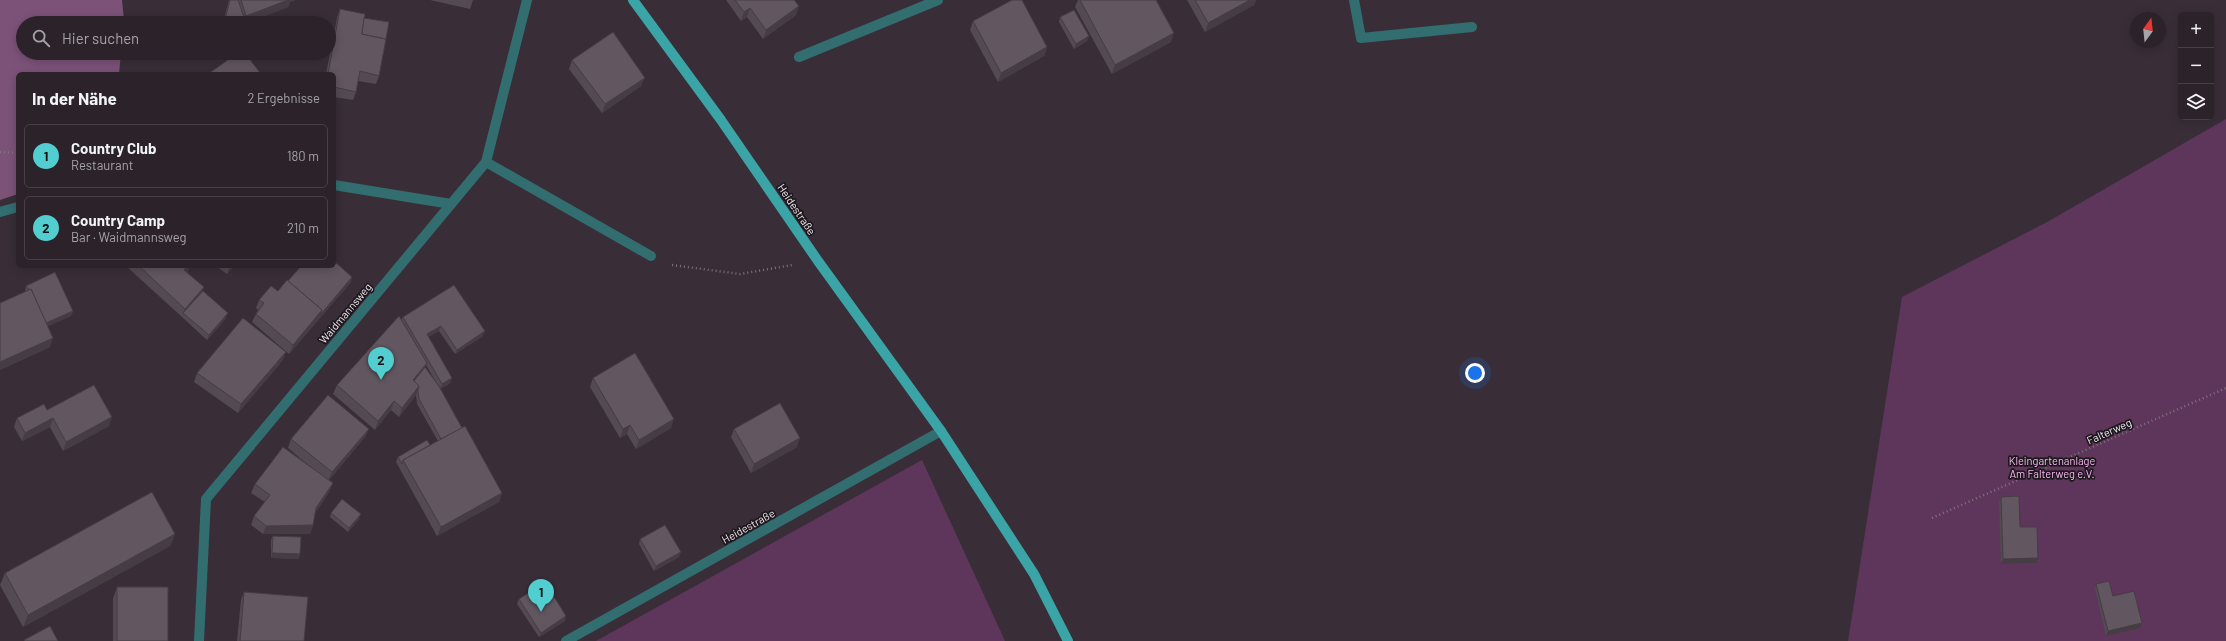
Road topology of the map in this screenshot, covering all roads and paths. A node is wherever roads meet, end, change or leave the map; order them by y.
1 (527, 0) edge
2 (633, 0) edge
3 (938, 0) edge
4 (1354, 0) edge
5 (1472, 27) dead end
6 (799, 57) dead end
7 (0, 152) edge
8 (16, 153) edge
9 (486, 162) junction
10 (336, 185) edge
11 (451, 204) junction
12 (16, 208) edge
13 (0, 212) edge
14 (651, 256) joint
15 (818, 261) junction
16 (2226, 388) edge
17 (941, 431) junction
18 (1932, 518) dead end
19 (199, 641) edge
20 (566, 641) edge
21 (1068, 641) edge

1 - 9 street, Waidmannsweg
2 - 15 main road, Heidestraße
3 - 6 street
4 - 5 street
7 - 8 path
9 - 11 street, Waidmannsweg
9 - 14 street
10 - 11 street
11 - 19 street, Waidmannsweg
12 - 13 street
14 - 15 path
15 - 17 main road, Heidestraße
16 - 18 path, Falterweg
17 - 20 street, Heidestraße
17 - 21 main road, Heidestraße

